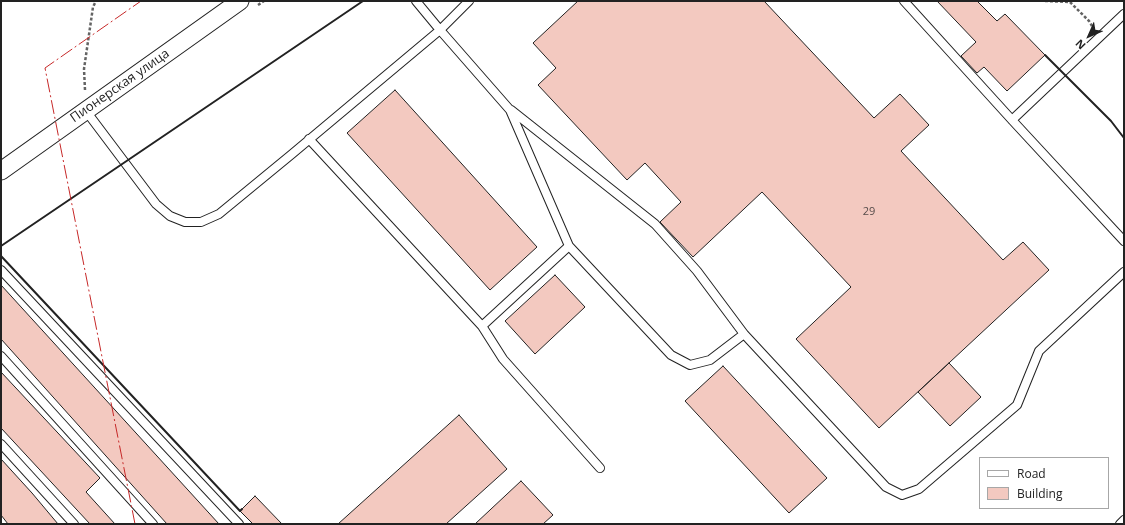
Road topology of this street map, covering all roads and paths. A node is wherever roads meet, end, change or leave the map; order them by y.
1 (96, 1) edge
2 (240, 1) edge
3 (416, 1) edge
4 (469, 1) edge
5 (904, 1) edge
6 (1045, 1) edge
7 (1124, 14) edge
8 (440, 30) junction
9 (1099, 38) junction
10 (510, 110) junction
11 (86, 111) junction
12 (1012, 120) junction
13 (309, 140) junction
14 (1, 171) edge
15 (1124, 241) edge
16 (569, 246) junction
17 (1, 270) edge
18 (1124, 272) edge
19 (482, 326) junction
20 (744, 334) junction
21 (1, 356) edge
22 (1, 444) edge
23 (600, 468) dead end
24 (1124, 520) edge
25 (74, 524) edge
26 (153, 524) edge
27 (239, 524) edge
28 (1120, 524) edge

1 - 11 path
2 - 11 street, Пионерская улица
3 - 8 lane
4 - 8 lane
5 - 12 lane
6 - 9 path
7 - 9 lane
8 - 10 lane
8 - 13 lane
9 - 12 lane
10 - 16 lane
10 - 20 lane
11 - 13 lane
11 - 14 street, Пионерская улица
12 - 15 lane
13 - 19 lane
16 - 19 lane
16 - 20 lane
17 - 27 lane
18 - 20 lane
19 - 23 lane
21 - 26 lane
22 - 25 lane
24 - 28 lane

